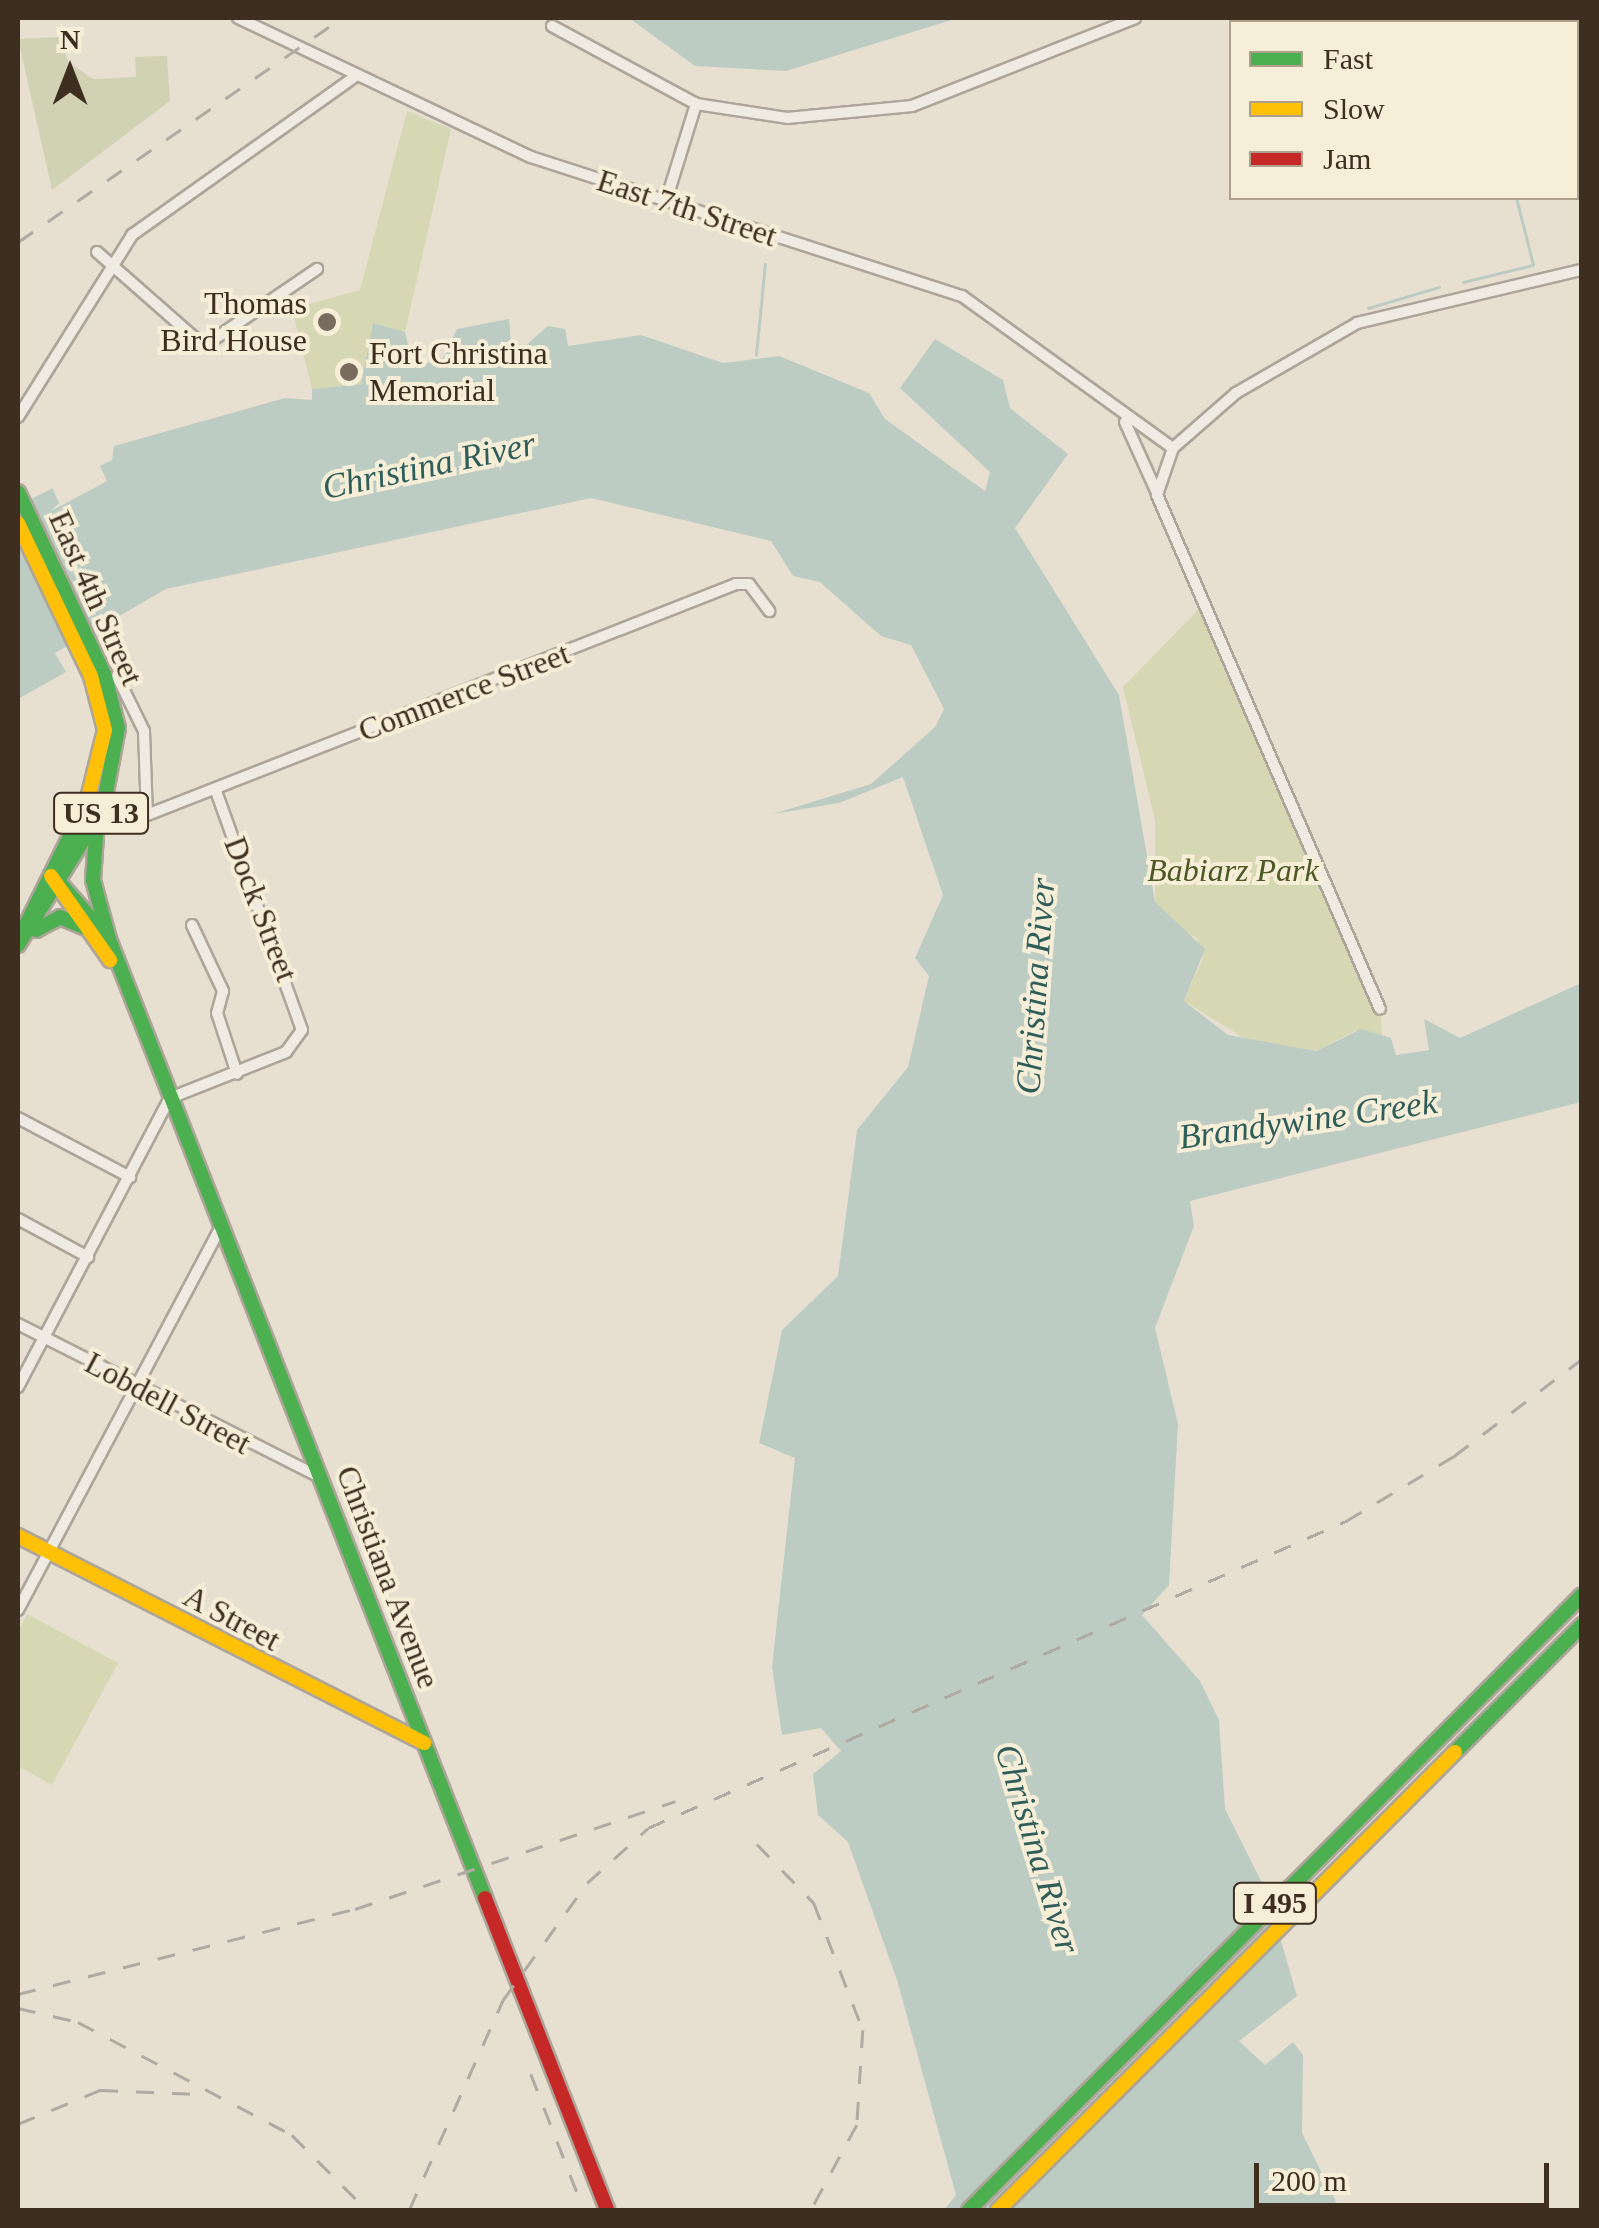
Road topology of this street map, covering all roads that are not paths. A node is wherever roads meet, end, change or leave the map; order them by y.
1 (1135, 18) edge
2 (244, 19) edge
3 (552, 26) dead end
4 (356, 75) junction
5 (696, 104) junction
6 (666, 201) junction
7 (97, 252) dead end
8 (113, 260) junction
9 (317, 269) dead end
10 (1582, 270) edge
11 (40, 390) junction
12 (18, 406) edge
13 (18, 417) edge
14 (1122, 417) junction
15 (1173, 448) junction
16 (18, 492) edge
17 (1158, 495) junction
18 (18, 524) edge
19 (769, 611) dead end
20 (117, 676) dead end
21 (112, 729) junction
22 (215, 789) junction
23 (103, 808) junction
24 (49, 873) junction
25 (63, 886) junction
26 (192, 925) dead end
27 (90, 930) junction
28 (110, 939) junction
29 (18, 946) edge
30 (114, 964) junction
31 (1380, 1009) dead end
32 (237, 1074) junction
33 (170, 1098) junction
34 (18, 1118) edge
35 (130, 1176) junction
36 (18, 1219) edge
37 (221, 1226) junction
38 (88, 1256) junction
39 (18, 1324) edge
40 (43, 1338) junction
41 (18, 1386) edge
42 (135, 1386) junction
43 (320, 1477) junction
44 (18, 1536) edge
45 (48, 1552) junction
46 (1582, 1595) edge
47 (18, 1610) edge
48 (1582, 1626) edge
49 (424, 1742) junction
50 (608, 2210) edge
51 (969, 2210) edge
52 (998, 2210) edge

1 - 5 street
2 - 4 street, East 7th Street
3 - 5 street
4 - 6 street, East 7th Street
4 - 8 street
5 - 6 street
6 - 14 street, East 7th Street
7 - 8 street
8 - 9 street
8 - 11 street
10 - 15 street
11 - 12 street
11 - 13 street
14 - 15 street, East 7th Street
14 - 17 street, East 7th Street
15 - 17 street
16 - 21 main road, East 4th Street / US 13
17 - 31 street, East 7th Street
18 - 21 main road, US 13
19 - 22 street, Commerce Street
20 - 22 street, Commerce Street
21 - 23 main road, US 13
21 - 24 main road, US 13
22 - 32 street, Dock Street
23 - 25 main road, US 13
23 - 28 main road
24 - 25 main road, Christiana Avenue
24 - 29 main road, US 13
25 - 27 main road, Christiana Avenue
25 - 28 main road, Christiana Avenue
25 - 29 main road, US 13
26 - 32 street
27 - 29 main road
27 - 30 main road, Christiana Avenue
28 - 30 main road, Christiana Avenue
30 - 33 main road, Christiana Avenue
32 - 33 street
33 - 35 street
33 - 37 main road, Christiana Avenue
34 - 35 street
35 - 38 street
36 - 38 street
37 - 42 street
37 - 43 main road, Christiana Avenue
38 - 40 street
39 - 40 street, Lobdell Street
40 - 41 street
40 - 42 street, Lobdell Street
42 - 43 street, Lobdell Street
42 - 45 street
43 - 49 main road, Christiana Avenue
44 - 45 main road, A Street
45 - 47 street
45 - 49 main road, A Street
46 - 51 main road, I 495
48 - 52 main road, I 495
49 - 50 main road, Christiana Avenue

